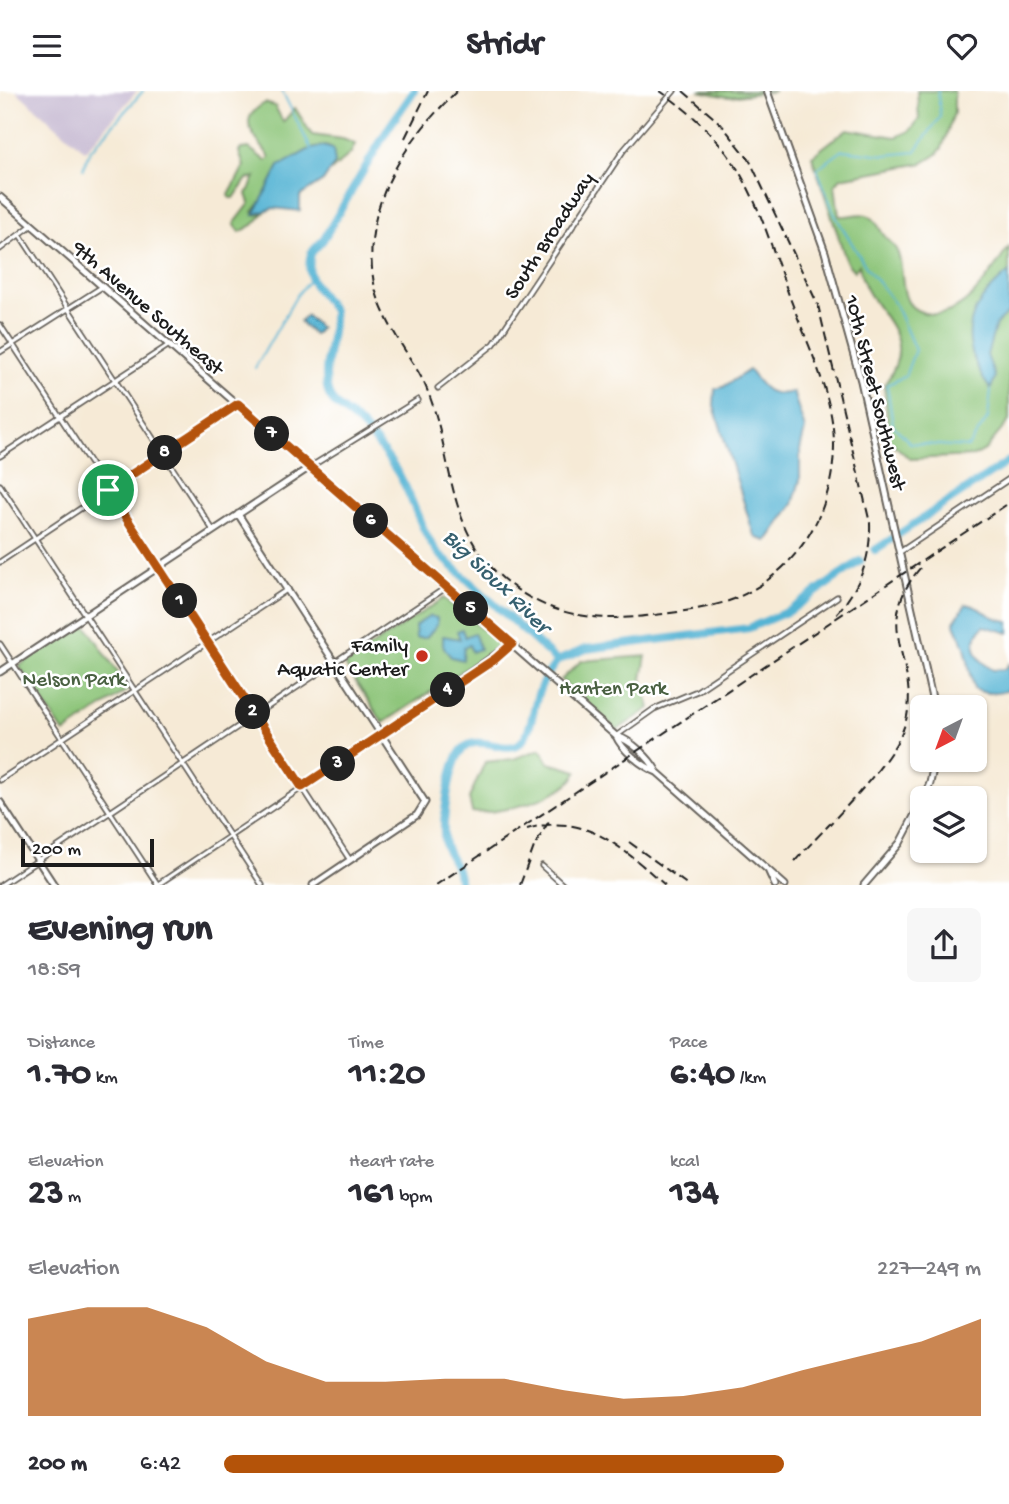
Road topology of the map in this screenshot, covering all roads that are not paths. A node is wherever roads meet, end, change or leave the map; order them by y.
1 (674, 91) edge
2 (767, 91) edge
3 (0, 197) edge
4 (32, 225) junction
5 (20, 235) junction
6 (0, 249) edge
7 (102, 287) junction
8 (68, 308) junction
9 (0, 325) edge
10 (12, 344) junction
11 (169, 345) junction
12 (0, 352) edge
13 (116, 379) junction
14 (438, 387) dead end
15 (418, 400) dead end
16 (238, 404) junction
17 (59, 416) junction
18 (164, 453) junction
19 (0, 456) edge
20 (310, 467) junction
21 (1009, 479) edge
22 (0, 485) edge
23 (108, 490) junction
24 (238, 514) junction
25 (213, 530) junction
26 (35, 539) junction
27 (900, 553) junction
28 (0, 562) edge
29 (158, 567) junction
30 (447, 587) junction
31 (288, 589) junction
32 (837, 597) dead end
33 (85, 614) junction
34 (207, 642) junction
35 (0, 644) edge
36 (512, 644) junction
37 (335, 662) junction
38 (13, 663) junction
39 (0, 672) edge
40 (135, 690) junction
41 (931, 695) edge
42 (254, 714) junction
43 (382, 734) junction
44 (616, 736) junction
45 (62, 739) junction
46 (182, 763) junction
47 (0, 780) edge
48 (302, 787) junction
49 (0, 802) edge
50 (110, 811) junction
51 (910, 824) edge
52 (230, 836) junction
53 (38, 860) junction
54 (350, 860) junction
55 (542, 866) dead end
56 (767, 869) junction
57 (1, 884) edge
58 (54, 884) edge
59 (157, 884) edge
60 (262, 884) edge
61 (313, 884) edge
62 (563, 884) edge
63 (775, 884) edge
64 (785, 884) edge
65 (864, 884) edge

1 - 14 street, South Broadway
2 - 27 main road, 10th Street Southwest
3 - 4 main road, 9th Avenue Southeast
4 - 5 street
4 - 7 main road, 9th Avenue Southeast
5 - 6 street
5 - 8 street
7 - 8 street
7 - 11 main road, 9th Avenue Southeast
8 - 10 street
8 - 13 street
9 - 10 street
10 - 12 street
10 - 17 street
11 - 13 street
11 - 16 main road, 9th Avenue Southeast
13 - 17 street
13 - 18 street
15 - 20 street
16 - 18 street
16 - 20 main road, 9th Avenue Southeast
17 - 19 street
17 - 23 street
18 - 23 street
18 - 25 street
20 - 24 main road
20 - 30 main road, 9th Avenue Southeast
21 - 27 street
22 - 26 street
23 - 26 street
23 - 29 street
24 - 25 main road
24 - 31 main road
25 - 29 main road
26 - 28 street
26 - 33 street
27 - 41 main road, 10th Street Southwest
29 - 33 main road
29 - 34 street
30 - 36 main road, 9th Avenue Southeast
30 - 37 street
31 - 34 street
31 - 37 main road
32 - 44 street
33 - 38 main road
33 - 40 street
34 - 40 street
34 - 42 street
35 - 38 street
36 - 43 main road
36 - 44 main road, 9th Avenue Southeast
37 - 42 street
37 - 43 main road
38 - 39 main road
38 - 45 street
40 - 45 street
40 - 46 street
42 - 46 street
42 - 48 street
43 - 48 street
43 - 54 main road
44 - 56 main road, 9th Avenue Southeast
45 - 47 street
45 - 50 street
46 - 50 street
46 - 52 street
48 - 52 street
48 - 54 street
49 - 53 main road
50 - 53 street
50 - 59 street
51 - 65 main road
52 - 59 street
52 - 60 street
53 - 57 street
53 - 58 main road
54 - 61 main road
55 - 62 street
56 - 63 main road
56 - 64 main road, 9th Avenue Southeast

